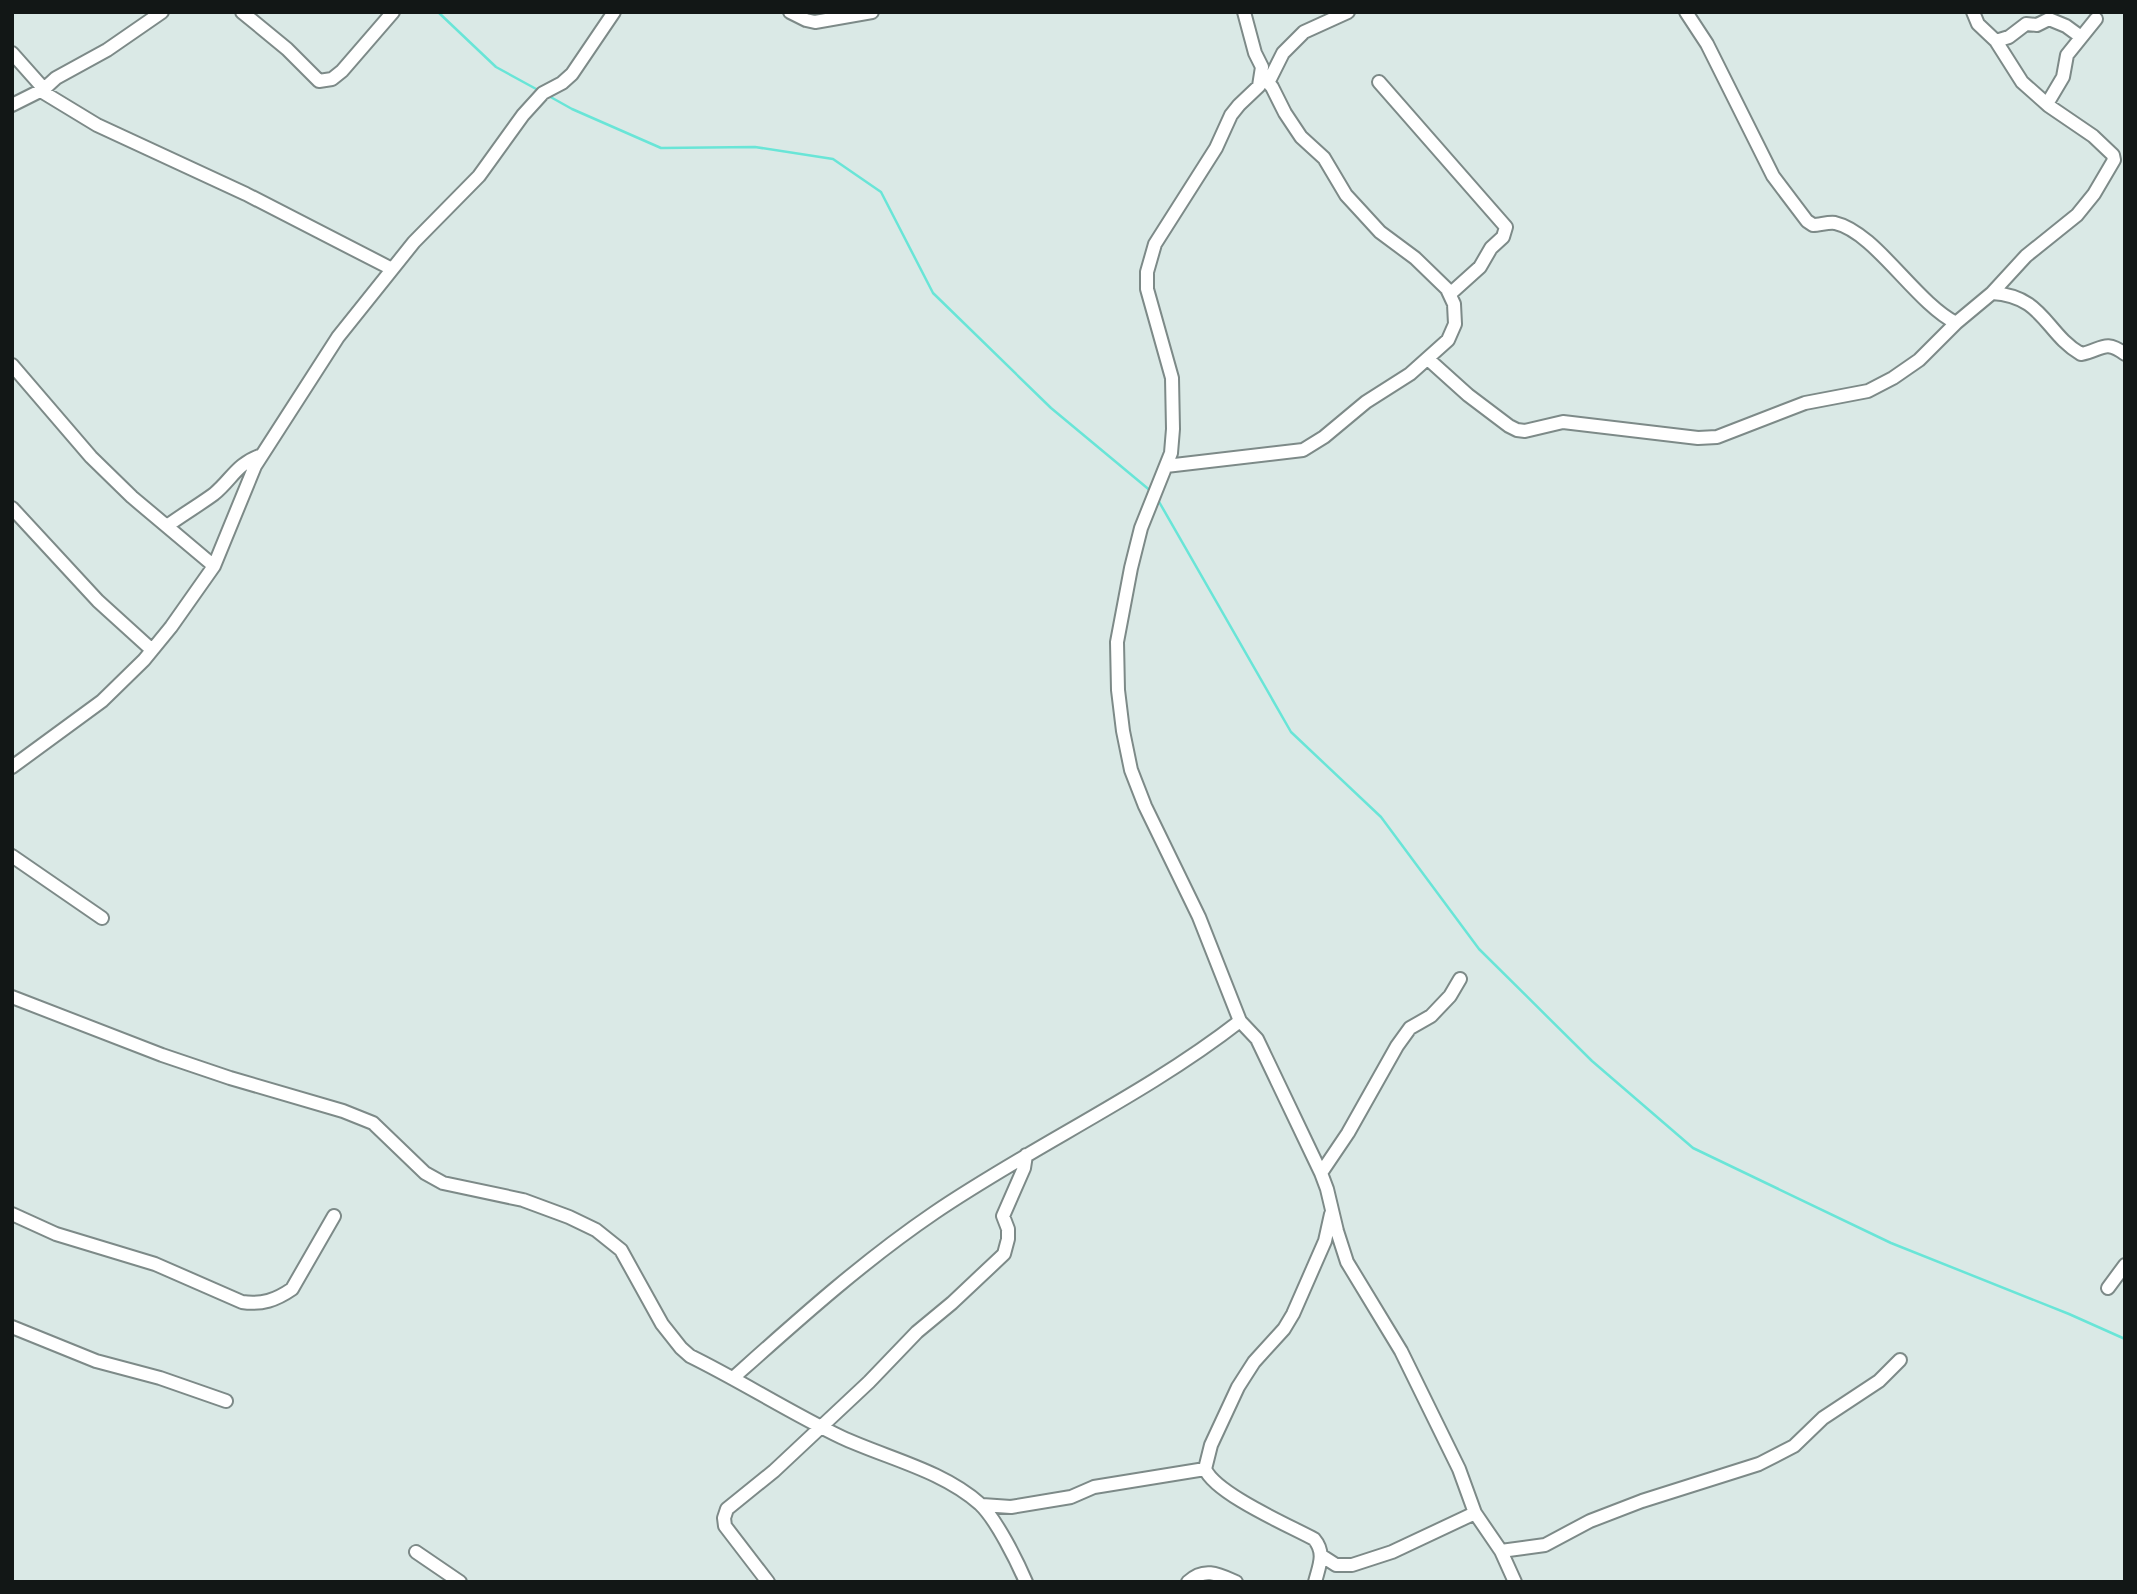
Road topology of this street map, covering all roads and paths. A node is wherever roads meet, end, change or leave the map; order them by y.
1 (162, 12) edge
2 (242, 12) edge
3 (393, 12) edge
4 (614, 12) edge
5 (790, 12) edge
6 (872, 12) edge
7 (1244, 12) edge
8 (1348, 12) edge
9 (1686, 12) edge
10 (1973, 12) edge
11 (2096, 19) dead end
12 (2081, 37) junction
13 (1996, 41) junction
14 (12, 52) edge
15 (1265, 79) junction
16 (1379, 82) dead end
17 (42, 90) junction
18 (2047, 104) junction
19 (12, 105) edge
20 (392, 269) junction
21 (1992, 293) junction
22 (1450, 294) junction
23 (1956, 323) junction
24 (2125, 354) edge
25 (1428, 359) junction
26 (12, 365) edge
27 (262, 455) junction
28 (1166, 466) junction
29 (12, 508) edge
30 (167, 526) junction
31 (214, 566) junction
32 (152, 650) junction
33 (12, 767) edge
34 (12, 856) edge
35 (102, 919) dead end
36 (1460, 979) dead end
37 (12, 997) edge
38 (1240, 1021) junction
39 (1026, 1155) junction
40 (1321, 1173) junction
41 (1331, 1213) junction
42 (12, 1214) edge
43 (334, 1216) dead end
44 (2125, 1265) edge
45 (2108, 1288) dead end
46 (12, 1327) edge
47 (1900, 1360) dead end
48 (733, 1378) junction
49 (226, 1401) dead end
50 (821, 1427) junction
51 (1205, 1469) junction
52 (982, 1505) junction
53 (1475, 1513) junction
54 (1501, 1551) junction
55 (416, 1552) dead end
56 (1322, 1556) junction
57 (460, 1582) edge
58 (768, 1582) edge
59 (1026, 1582) edge
60 (1188, 1582) edge
61 (1236, 1582) edge
62 (1315, 1582) edge
63 (1515, 1582) edge

1 - 17 street
2 - 3 street
4 - 20 street
5 - 6 street
7 - 15 street
8 - 15 street
9 - 23 street
10 - 13 street
11 - 12 street
12 - 13 street
12 - 18 street
13 - 18 street
14 - 17 street
15 - 22 street
15 - 28 street
16 - 22 street
17 - 19 street
17 - 20 street
18 - 21 street
20 - 27 street
21 - 23 street
21 - 24 street
22 - 25 street
23 - 25 street
25 - 28 street
26 - 30 street
27 - 30 street
27 - 31 street
28 - 38 street
29 - 32 street
30 - 31 street
31 - 32 street
32 - 33 street
34 - 35 street
36 - 40 street
37 - 48 street
38 - 39 street
38 - 40 street
39 - 48 street
39 - 50 street
40 - 41 street
41 - 51 street
41 - 53 street
42 - 43 street
44 - 45 street
46 - 49 street
47 - 54 street
48 - 50 street
50 - 52 street
50 - 58 street
51 - 52 street
51 - 56 street
52 - 59 street
53 - 54 street
53 - 56 street
54 - 63 street
55 - 57 street
56 - 62 street
60 - 61 street

